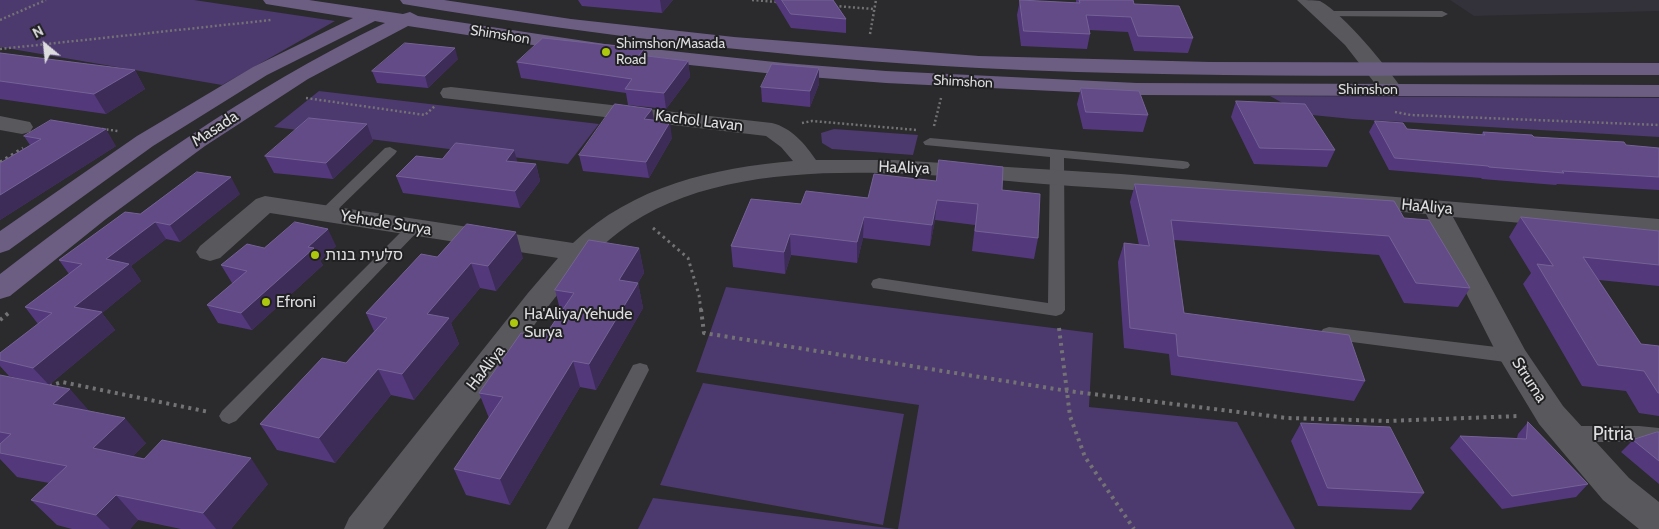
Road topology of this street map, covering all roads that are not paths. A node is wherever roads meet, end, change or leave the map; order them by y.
1 (272, 0) edge
2 (405, 0) edge
3 (409, 0) edge
4 (490, 0) edge
5 (1306, 0) edge
6 (445, 3) edge
7 (373, 14) junction
8 (1325, 14) junction
9 (1442, 14) dead end
10 (515, 16) junction
11 (405, 21) junction
12 (1376, 68) junction
13 (1659, 69) edge
14 (1392, 90) junction
15 (1659, 91) edge
16 (451, 93) road end
17 (927, 136) road end
18 (390, 151) dead end
19 (1183, 165) dead end
20 (1058, 166) junction
21 (810, 168) junction
22 (1436, 208) junction
23 (326, 214) junction
24 (1659, 227) edge
25 (414, 228) junction
26 (0, 244) edge
27 (210, 252) dead end
28 (579, 253) junction
29 (879, 284) dead end
30 (0, 289) edge
31 (1311, 331) edge
32 (1513, 356) junction
33 (640, 370) dead end
34 (229, 416) road end
35 (1560, 424) junction
36 (1659, 436) edge
37 (1659, 524) edge
38 (368, 528) edge
39 (557, 529) edge

1 - 7 main road, Shimshon
2 - 7 main road, Masada
3 - 6 main road, Shimshon
4 - 10 main road
5 - 8 street
6 - 10 main road, Shimshon
6 - 11 main road, Masada
7 - 11 main road, Shimshon
7 - 26 main road, Masada
8 - 9 lane
8 - 12 street
10 - 12 main road, Shimshon
11 - 14 main road, Shimshon
11 - 30 main road, Masada
12 - 13 main road, Shimshon
12 - 14 street
14 - 15 main road, Shimshon
16 - 21 street, Kachol Lavan
17 - 20 lane
18 - 23 lane
19 - 20 lane
20 - 21 street, HaAliya
20 - 22 street, HaAliya
20 - 29 lane
21 - 28 street, HaAliya
22 - 24 street, HaAliya
22 - 32 street, Struma
23 - 25 street, Yehude Surya
23 - 27 street, Yehude Surya
25 - 28 street, Yehude Surya
25 - 34 lane
28 - 38 street, HaAliya
31 - 32 lane
32 - 35 street, Struma
33 - 39 lane
35 - 36 lane, Pitria
35 - 37 street, Struma

